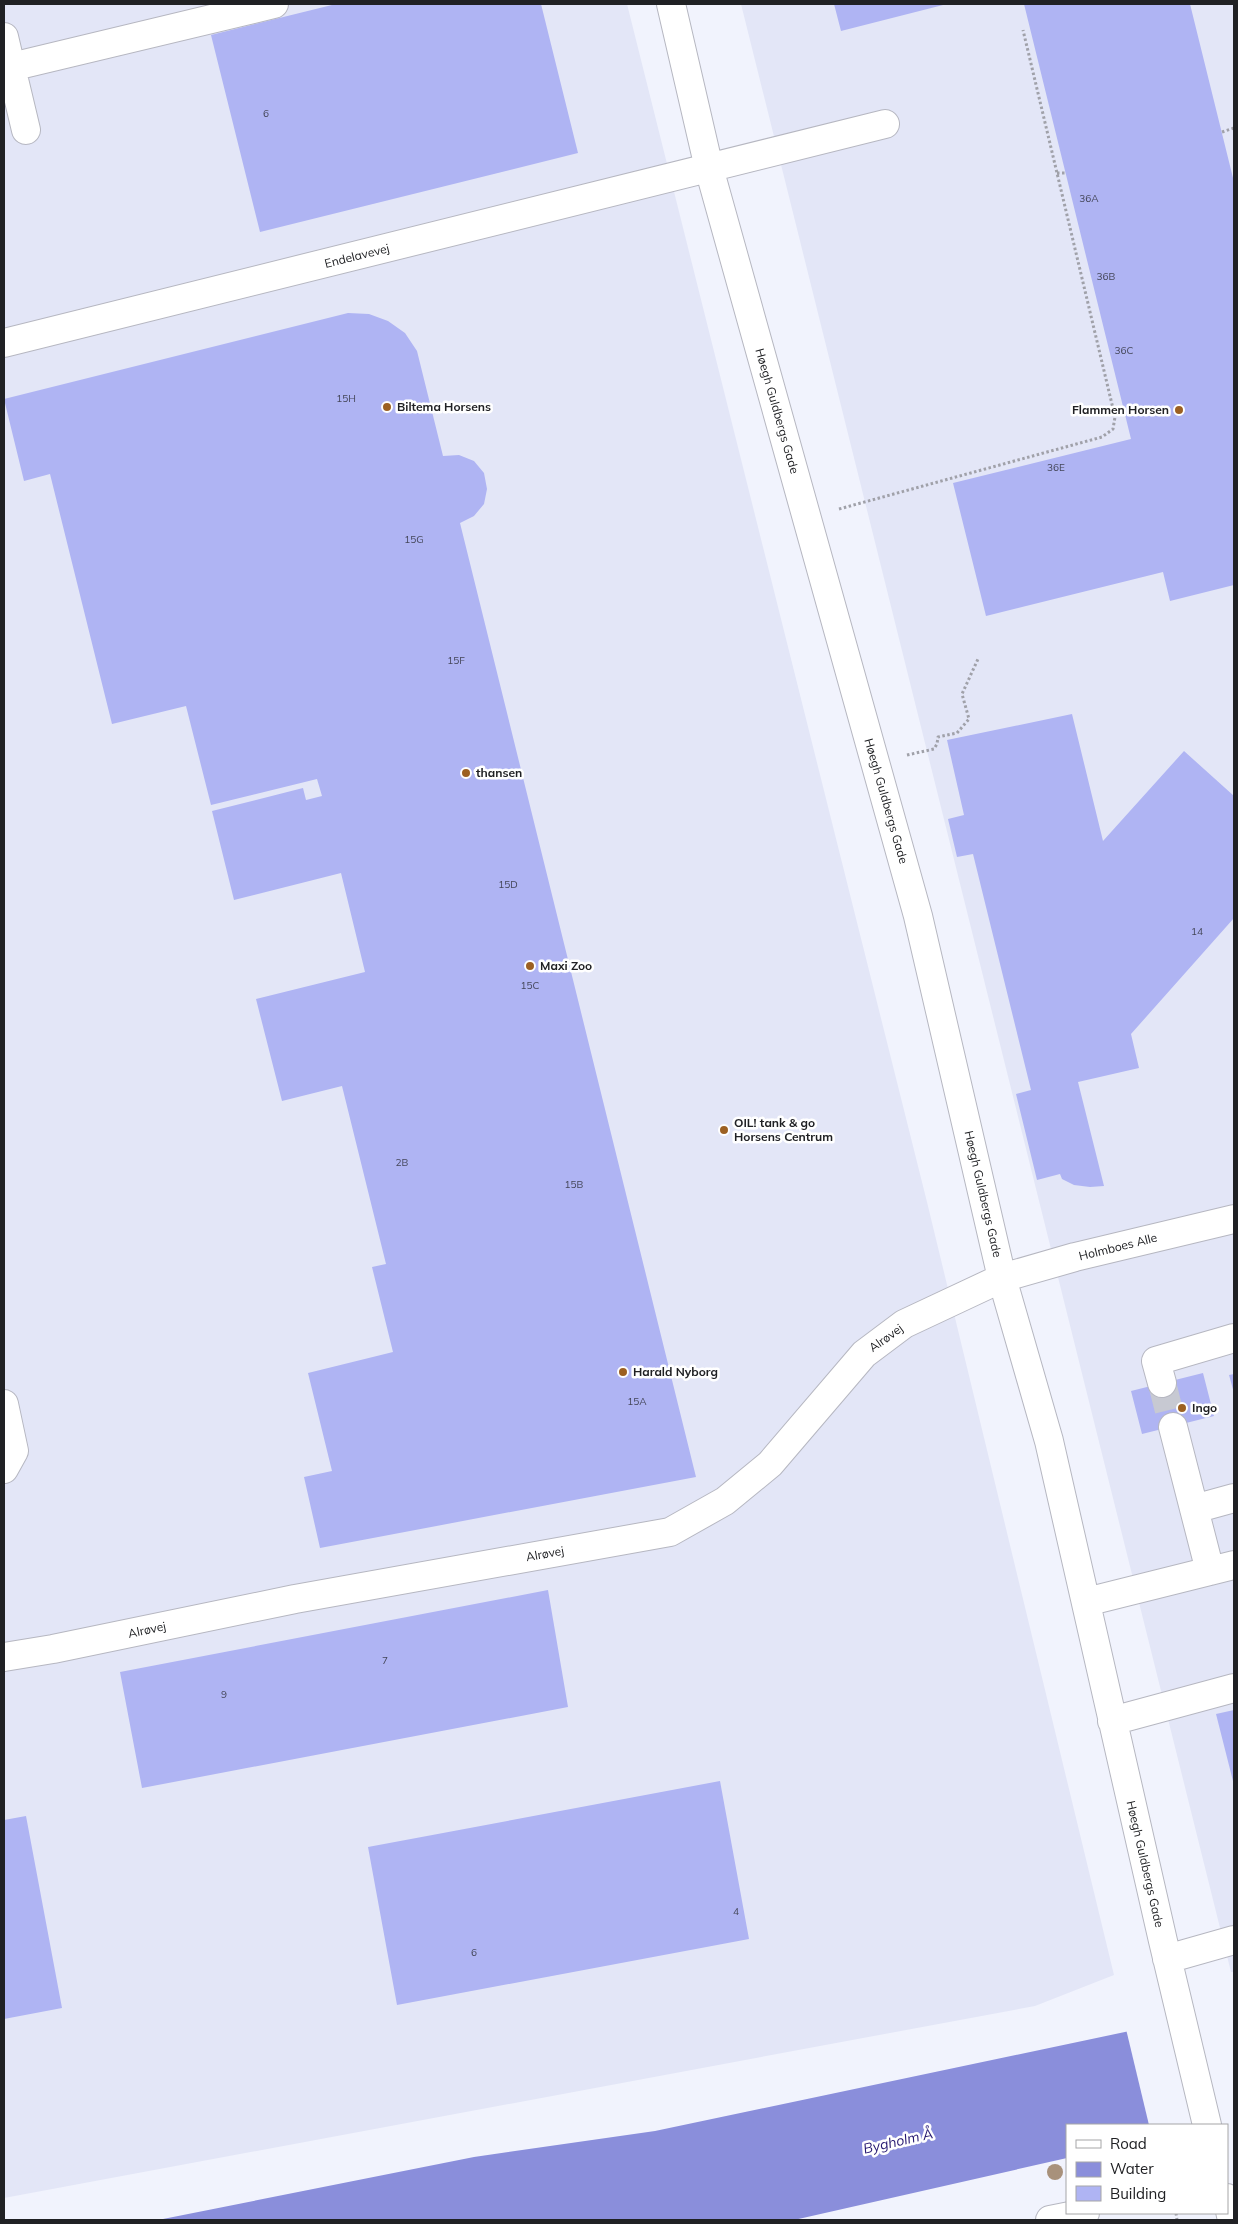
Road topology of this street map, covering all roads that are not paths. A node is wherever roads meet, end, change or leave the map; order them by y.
1 (274, 4) edge
2 (671, 4) edge
3 (4, 37) edge
4 (11, 67) junction
5 (886, 124) dead end
6 (26, 130) dead end
7 (709, 168) junction
8 (4, 343) edge
9 (1234, 1218) edge
10 (1002, 1278) junction
11 (1234, 1338) edge
12 (1162, 1383) tunnel mouth
13 (4, 1404) edge
14 (1173, 1427) tunnel mouth
15 (4, 1469) edge
16 (1234, 1498) edge
17 (1194, 1509) junction
18 (1222, 1568) edge
19 (1086, 1602) junction
20 (4, 1657) edge
21 (1234, 1688) edge
22 (1112, 1721) junction
23 (1234, 1940) edge
24 (1167, 1959) junction
25 (1207, 2124) edge
26 (1228, 2202) edge
27 (1080, 2214) edge
28 (1050, 2220) edge
29 (1232, 2220) edge

1 - 4 street
2 - 7 street, Høegh Guldbergs Gade
3 - 4 street
4 - 6 street
5 - 7 street, Endelavevej
7 - 8 street, Endelavevej
7 - 10 street, Høegh Guldbergs Gade
9 - 10 street, Holmboes Alle
10 - 19 street, Høegh Guldbergs Gade
10 - 20 street, Alrøvej
11 - 12 street
13 - 15 street
14 - 17 street
16 - 17 street
17 - 18 street
18 - 19 street
19 - 22 street, Høegh Guldbergs Gade
21 - 22 street
22 - 24 street, Høegh Guldbergs Gade
23 - 24 street
24 - 25 street, Høegh Guldbergs Gade
26 - 29 street
27 - 28 street

